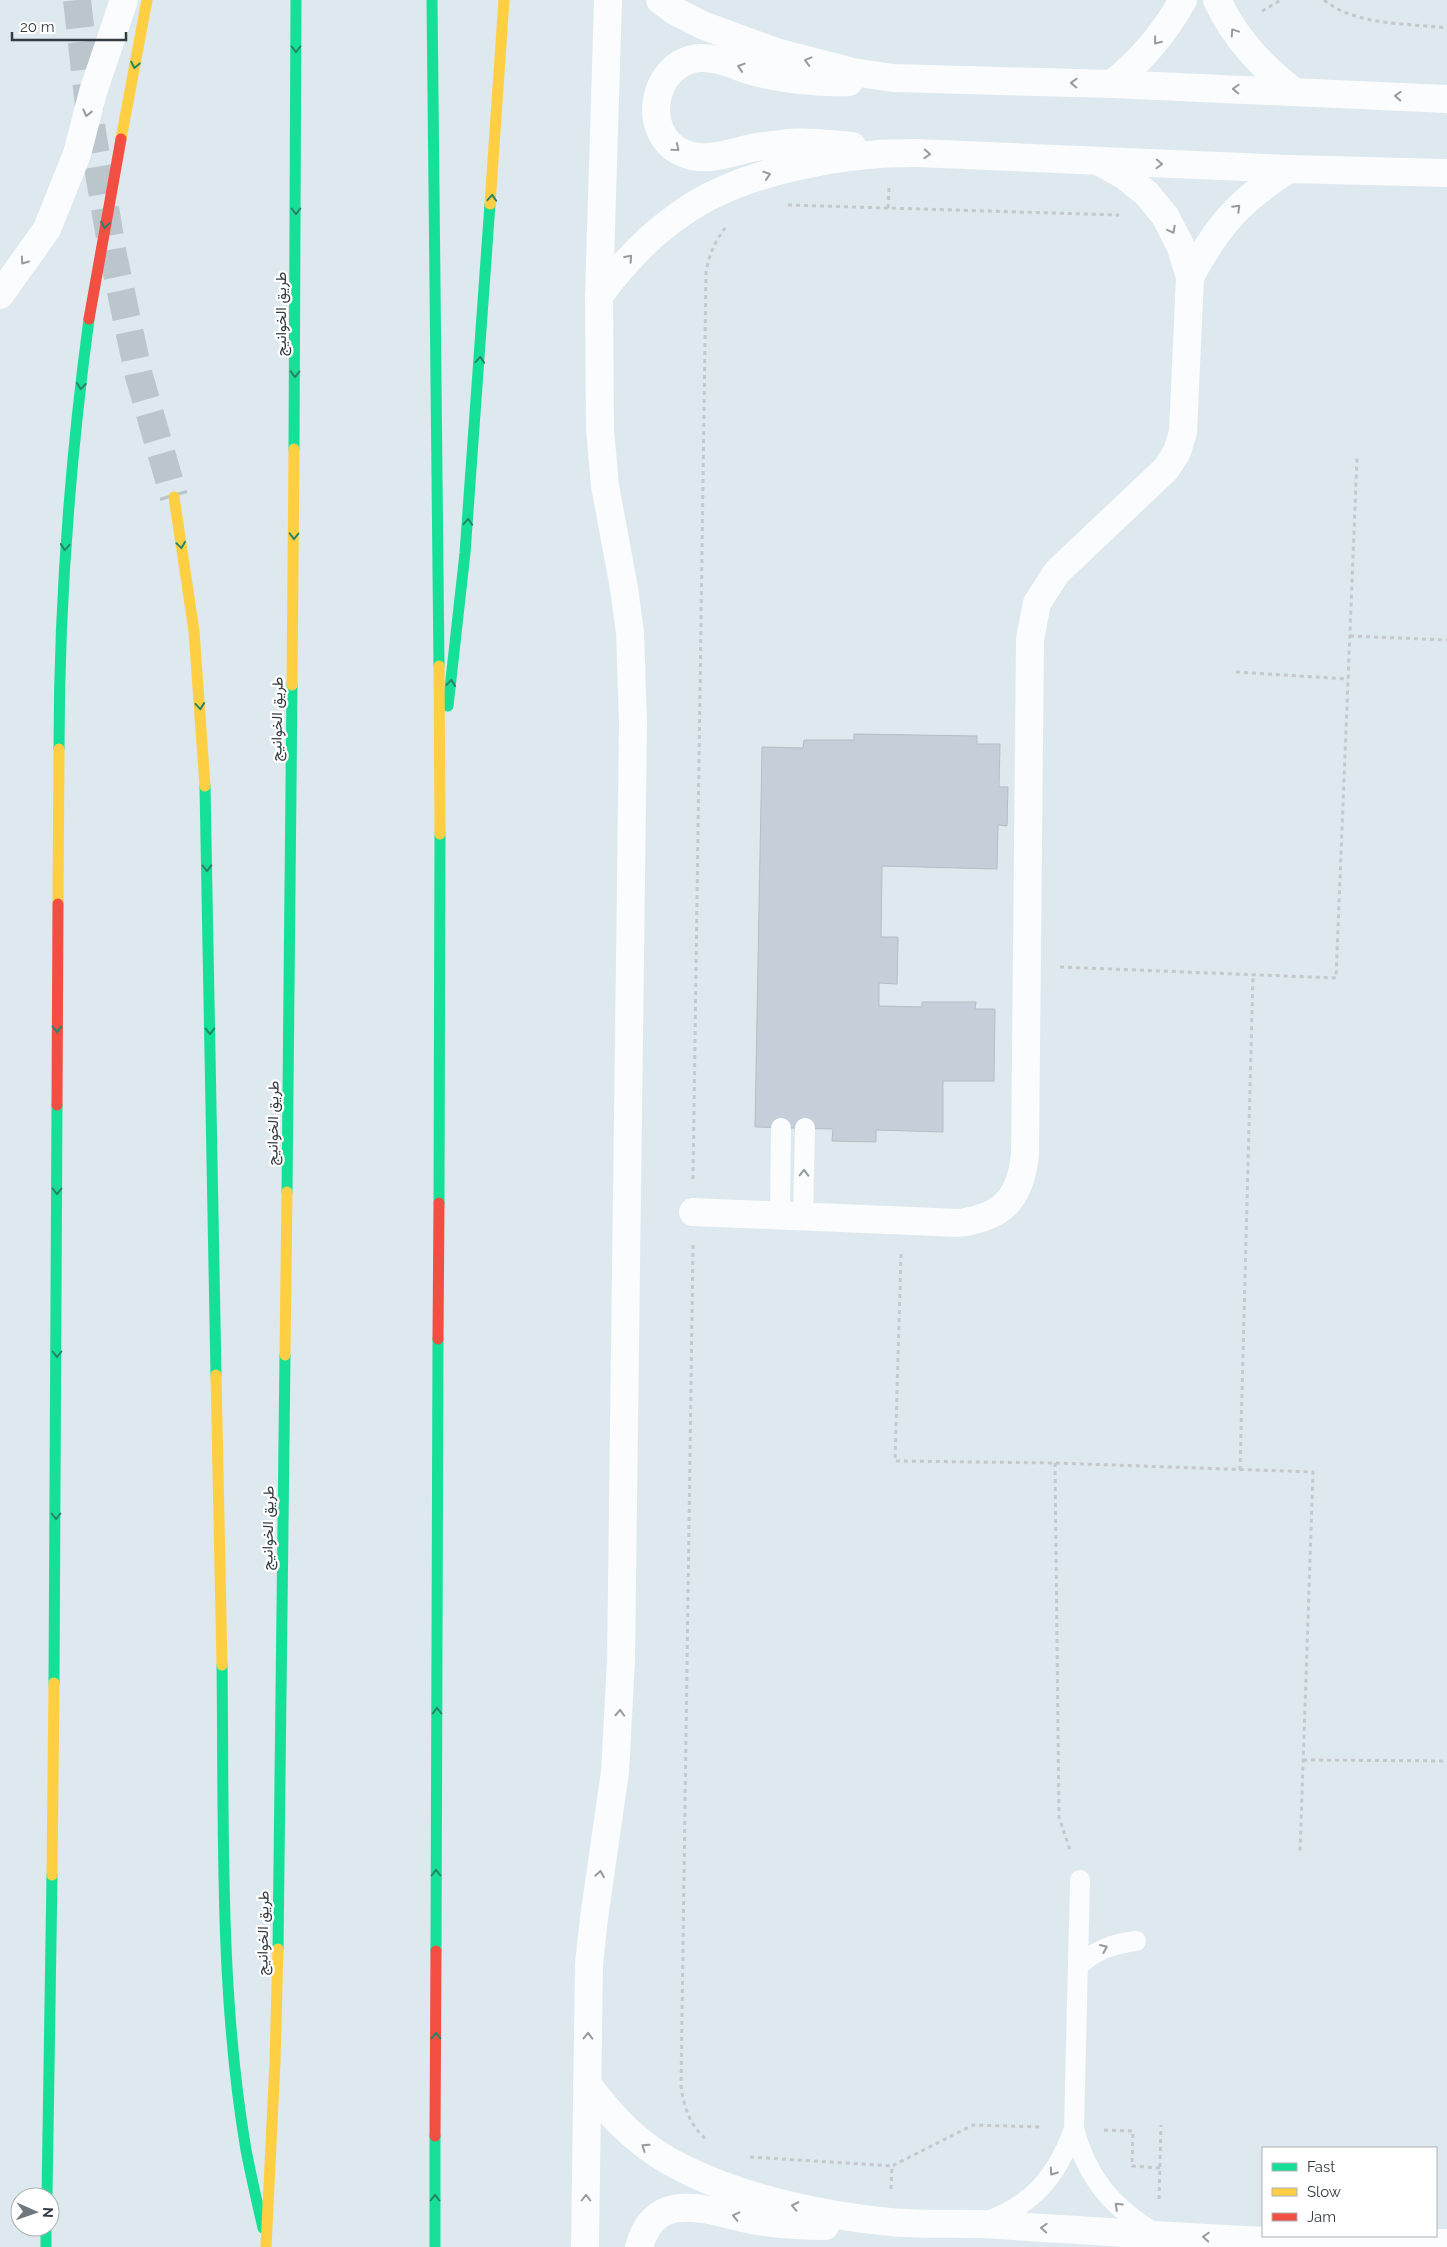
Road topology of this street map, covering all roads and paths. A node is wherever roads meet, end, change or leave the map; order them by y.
1 (124, 0) edge
2 (147, 0) edge
3 (296, 0) edge
4 (432, 0) edge
5 (504, 0) edge
6 (608, 0) edge
7 (660, 0) edge
8 (1184, 0) edge
9 (1217, 0) edge
10 (1324, 0) edge
11 (1447, 28) edge
12 (893, 78) junction
13 (1112, 84) junction
14 (1293, 91) junction
15 (1447, 99) edge
16 (890, 153) junction
17 (1100, 162) junction
18 (1289, 169) junction
19 (1447, 173) edge
20 (780, 205) dead end
21 (1165, 216) junction
22 (732, 222) dead end
23 (1190, 276) junction
24 (0, 295) edge
25 (599, 296) junction
26 (1357, 458) dead end
27 (174, 496) tunnel mouth
28 (1350, 636) junction
29 (1447, 640) edge
30 (1236, 672) dead end
31 (1348, 679) junction
32 (440, 784) junction
33 (1027, 965) junction
34 (1253, 974) junction
35 (781, 1128) dead end
36 (805, 1128) dead end
37 (693, 1212) junction
38 (792, 1216) junction
39 (902, 1220) junction
40 (1055, 1463) junction
41 (1240, 1470) junction
42 (1303, 1760) junction
43 (1447, 1760) edge
44 (1300, 1852) dead end
45 (1080, 1880) joint
46 (1136, 1941) dead end
47 (1078, 1966) junction
48 (587, 2084) junction
49 (1161, 2125) dead end
50 (1074, 2129) junction
51 (709, 2142) dead end
52 (743, 2156) dead end
53 (892, 2166) junction
54 (1160, 2168) junction
55 (47, 2187) edge
56 (889, 2222) junction
57 (979, 2224) junction
58 (1158, 2235) junction
59 (1447, 2243) edge
60 (266, 2245) edge
61 (435, 2247) edge
62 (586, 2247) edge
63 (640, 2247) edge

1 -> 24 street
2 -> 55 main road
3 -> 60 main road, طريق الخوانيج
4 - 32 main road
32 -> 5 main road
6 - 25 street
12 -> 7 street
8 -> 13 street
14 -> 9 street
10 - 11 path
13 -> 12 street
12 -> 16 street
14 -> 13 street
15 -> 14 street
16 -> 17 street
25 -> 16 street
17 -> 18 street
17 - 21 street
18 - 19 street
23 -> 18 street
20 - 21 path
21 -> 23 street
22 - 37 path
23 - 33 street
48 -> 25 street
26 - 28 path
27 -> 60 main road
28 - 29 path
28 - 31 path
30 - 31 path
31 - 34 path
61 -> 32 main road
33 - 34 path
33 - 39 street
34 - 41 path
35 - 38 lane
38 -> 36 lane
37 - 38 street
37 - 51 path
38 - 39 street
39 - 40 path
40 - 41 path
40 - 45 path
41 - 42 path
42 - 43 path
42 - 44 path
45 - 47 lane
47 -> 46 lane
47 - 50 lane
56 -> 48 street
62 -> 48 street
49 - 54 path
50 - 53 path
50 - 54 path
50 -> 57 lane
58 -> 50 lane
52 - 53 path
53 - 56 path
54 - 58 path
56 - 57 street
56 -> 63 street
58 -> 57 street
59 -> 58 street

